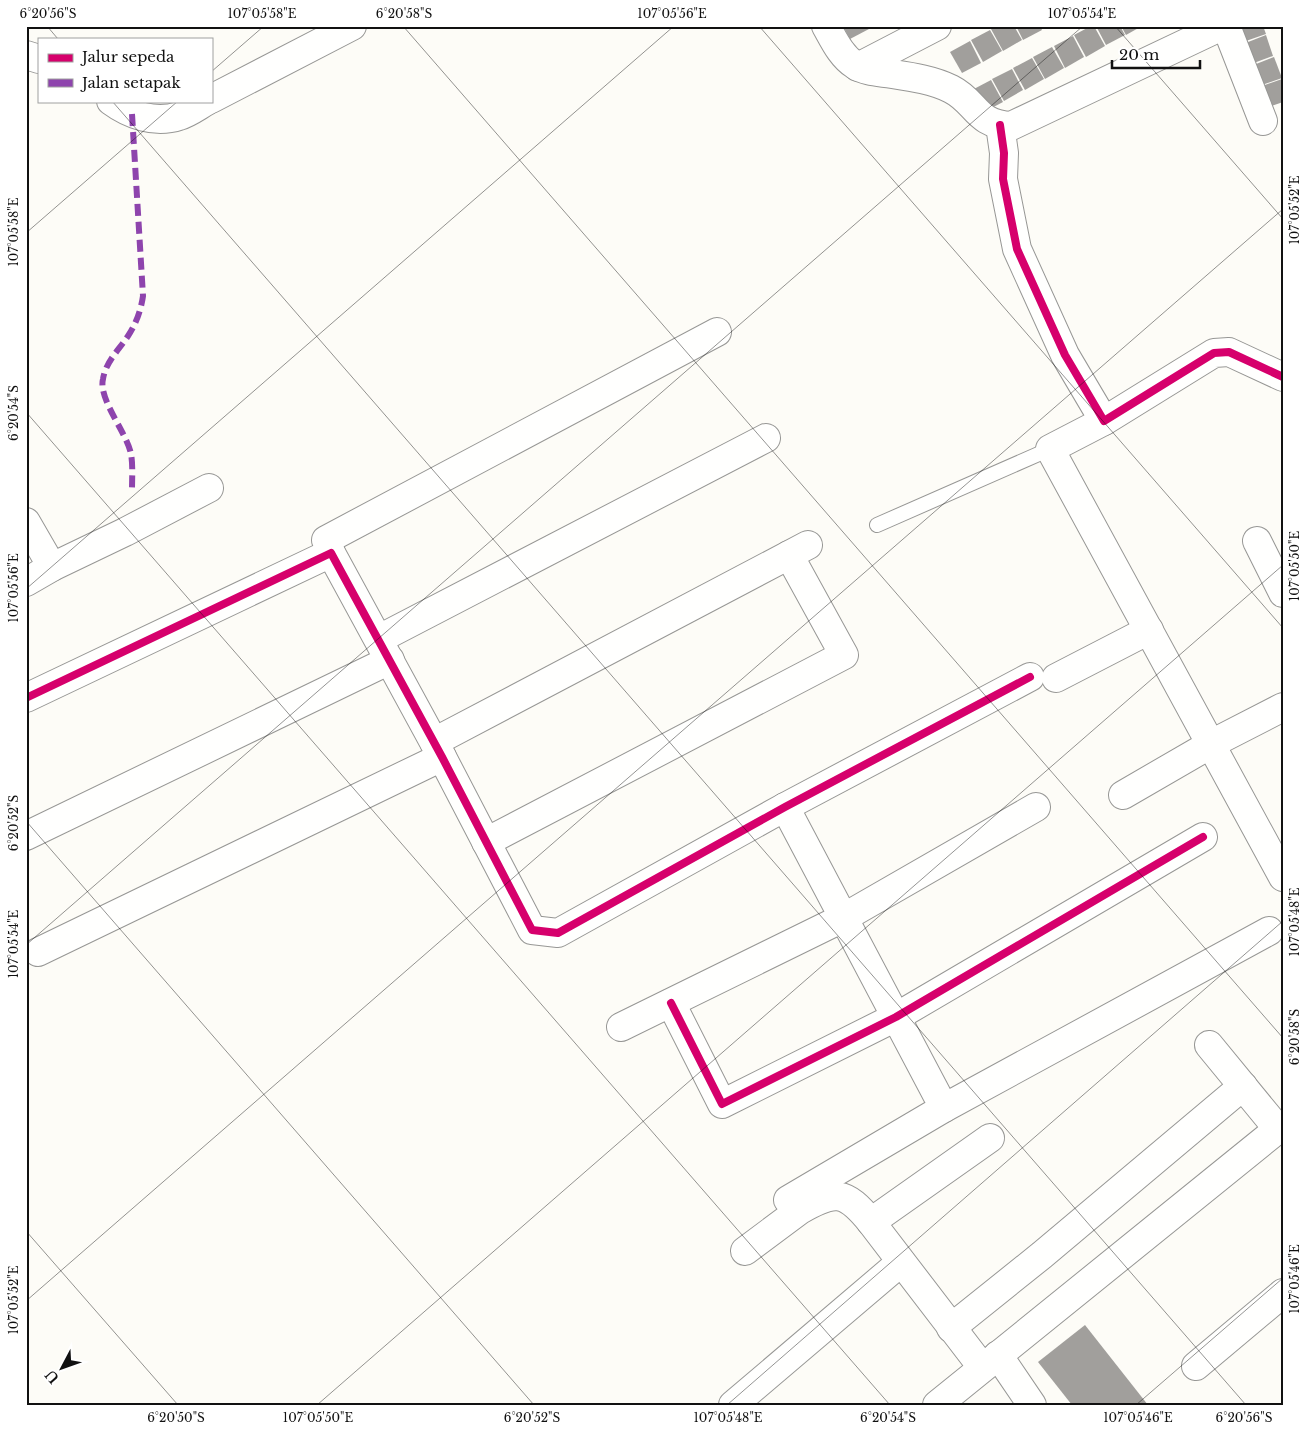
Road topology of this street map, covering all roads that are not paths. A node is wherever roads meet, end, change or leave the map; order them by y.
1 (352, 26) edge
2 (826, 26) edge
3 (937, 26) edge
4 (1224, 26) edge
5 (26, 55) edge
6 (38, 59) edge
7 (858, 67) junction
8 (212, 98) edge
9 (113, 102) edge
10 (205, 102) edge
11 (1263, 121) dead end
12 (1000, 125) junction
13 (717, 332) dead end
14 (1283, 377) edge
15 (1104, 421) junction
16 (766, 438) dead end
17 (1050, 449) junction
18 (209, 488) dead end
19 (26, 522) edge
20 (877, 525) dead end
21 (1257, 542) dead end
22 (331, 553) junction
23 (52, 567) junction
24 (26, 582) edge
25 (1283, 593) edge
26 (1149, 630) junction
27 (384, 649) junction
28 (1030, 677) dead end
29 (1056, 678) dead end
30 (26, 698) edge
31 (1283, 707) edge
32 (1212, 744) junction
33 (438, 750) junction
34 (1123, 795) dead end
35 (785, 807) junction
36 (1036, 807) dead end
37 (26, 836) edge
38 (1203, 837) dead end
39 (486, 842) junction
40 (1283, 877) edge
41 (843, 918) junction
42 (1269, 931) dead end
43 (38, 952) dead end
44 (670, 1003) junction
45 (896, 1017) junction
46 (621, 1027) dead end
47 (1209, 1045) dead end
48 (1244, 1086) junction
49 (944, 1108) junction
50 (1280, 1127) edge
51 (990, 1138) dead end
52 (788, 1200) dead end
53 (871, 1222) junction
54 (745, 1251) dead end
55 (901, 1262) junction
56 (1283, 1293) edge
57 (951, 1328) junction
58 (990, 1361) junction
59 (1196, 1366) dead end
60 (733, 1405) edge
61 (937, 1405) edge
62 (1032, 1405) edge

1 - 8 street
2 - 7 street
3 - 7 street
4 - 11 street
4 - 12 street
5 - 6 street
7 - 12 street
9 - 10 street
12 - 15 street
13 - 22 street
14 - 15 street
15 - 17 street
16 - 27 street
17 - 20 lane
17 - 26 street
18 - 23 street
19 - 23 street
21 - 25 street
22 - 27 street
22 - 30 street
23 - 24 street
26 - 29 street
26 - 32 street
27 - 33 street
27 - 37 street
28 - 35 street
31 - 32 street
32 - 34 street
32 - 40 street
33 - 39 street
33 - 39 street
33 - 43 street
35 - 39 street
35 - 41 street
36 - 41 street
38 - 45 street
41 - 44 street
41 - 45 street
42 - 49 street
44 - 45 street
44 - 46 street
45 - 49 street
47 - 48 street
48 - 50 street
48 - 57 street
49 - 52 street
50 - 58 street
51 - 53 street
53 - 54 street
53 - 55 street
55 - 57 street
55 - 60 street
56 - 59 street
57 - 58 street
58 - 61 street
58 - 62 street

